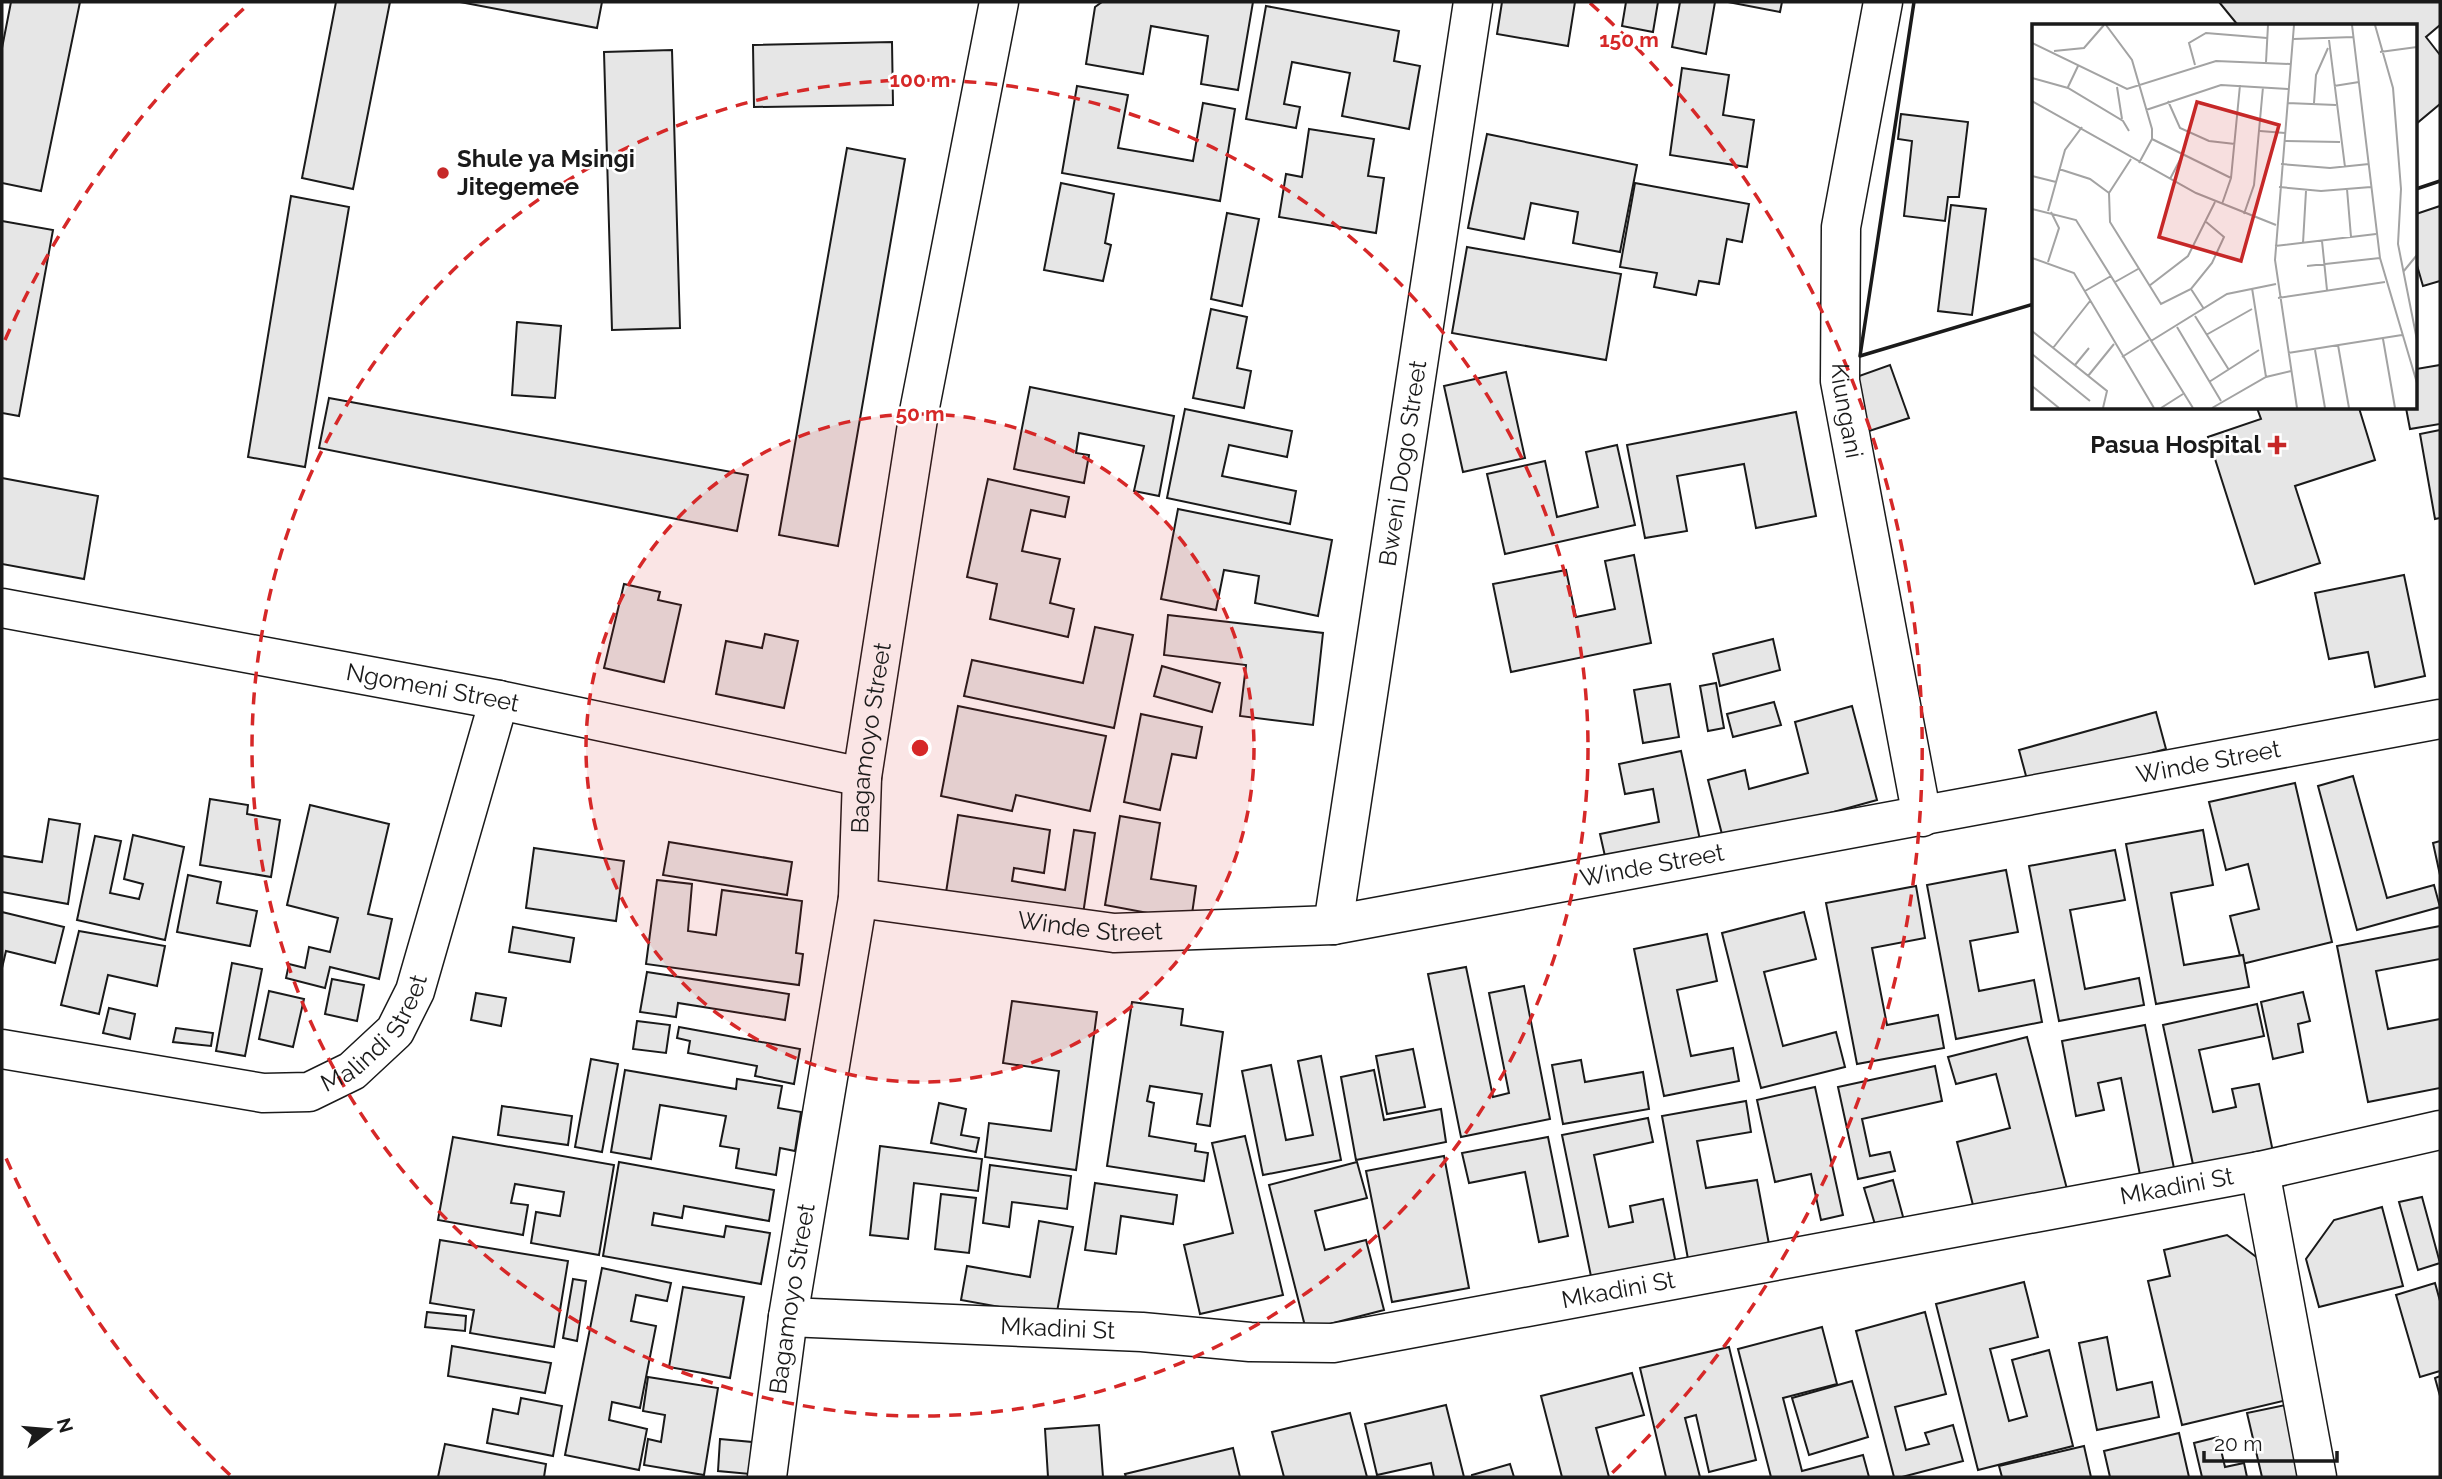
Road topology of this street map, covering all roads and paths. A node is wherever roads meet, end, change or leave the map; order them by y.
1 (999, 2) edge
2 (1473, 2) edge
3 (1883, 2) edge
4 (2, 608) edge
5 (499, 700) junction
6 (2440, 719) edge
7 (862, 777) junction
8 (1922, 817) junction
9 (858, 898) junction
10 (1333, 925) junction
11 (2, 1049) edge
12 (2440, 1130) edge
13 (2260, 1171) junction
14 (788, 1317) junction
15 (767, 1477) edge
16 (2318, 1477) edge

1 - 7 street, Bagamoyo Street
2 - 10 street, Bweni Dogo Street
3 - 8 street, Kiungani
4 - 5 street, Ngomeni Street
5 - 7 street, Ngomeni Street
5 - 11 street, Malindi Street
6 - 8 street, Winde Street
7 - 9 street, Bagamoyo Street
8 - 10 street, Winde Street
9 - 10 street, Winde Street
9 - 14 street, Bagamoyo Street
12 - 13 street, Mkadini St
13 - 14 street, Mkadini St
13 - 16 street
14 - 15 street, Bagamoyo Street

